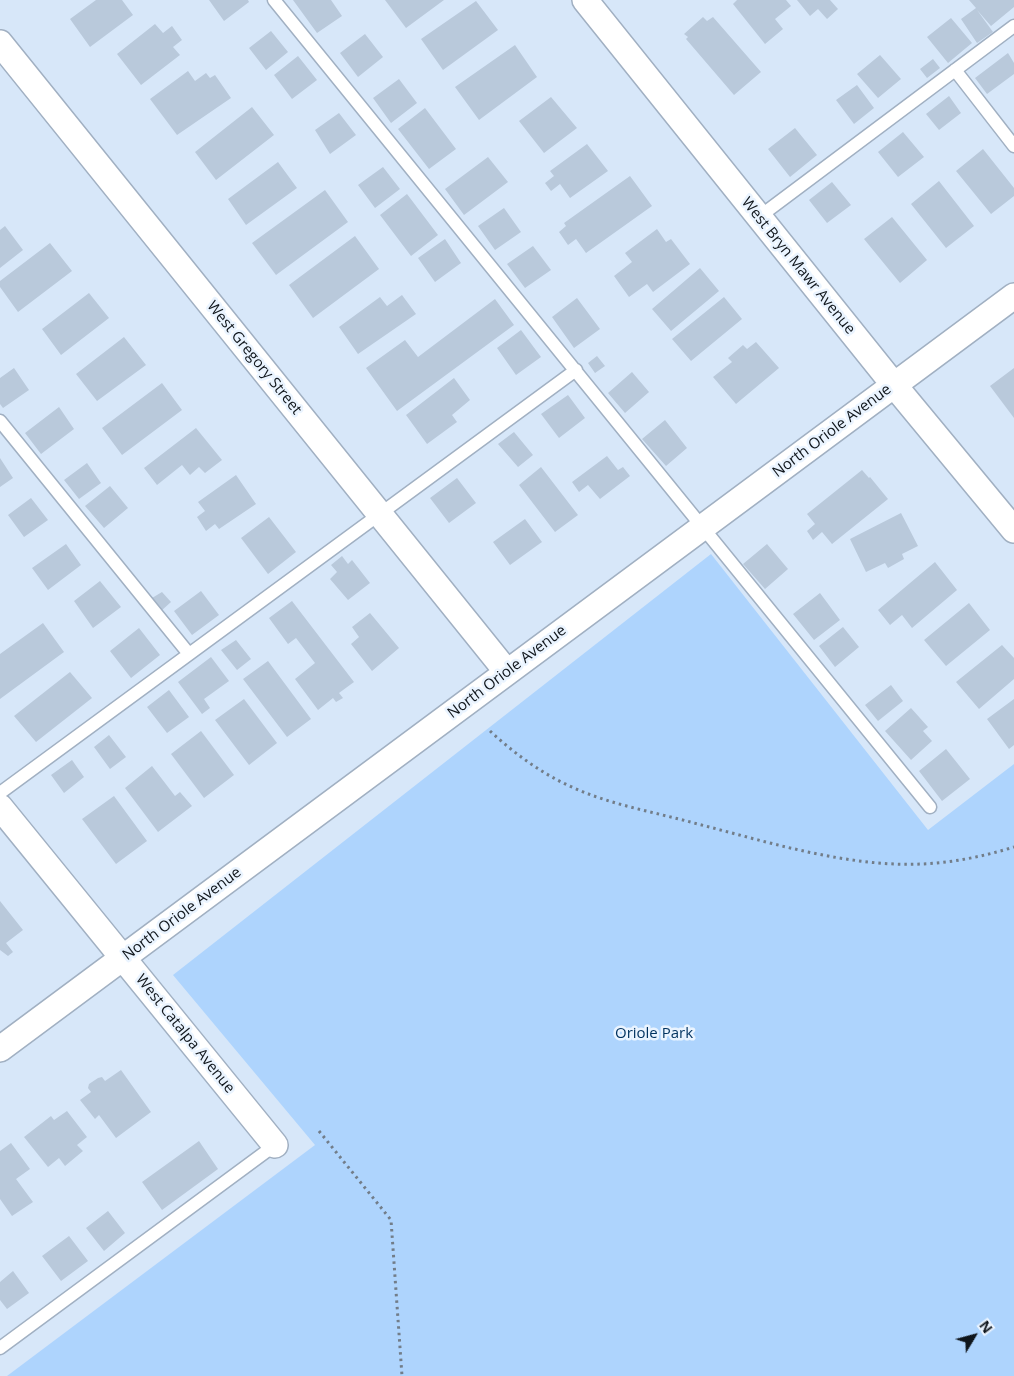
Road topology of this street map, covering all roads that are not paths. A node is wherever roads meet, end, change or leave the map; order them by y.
1 (274, 0) edge
2 (585, 0) edge
3 (1014, 26) edge
4 (0, 44) edge
5 (955, 70) junction
6 (1014, 146) edge
7 (759, 217) junction
8 (1014, 296) edge
9 (576, 370) junction
10 (894, 385) junction
11 (0, 421) edge
12 (380, 514) junction
13 (702, 528) junction
14 (1014, 530) edge
15 (189, 654) junction
16 (508, 672) junction
17 (0, 793) edge
18 (0, 807) edge
19 (930, 807) dead end
20 (123, 958) junction
21 (0, 1049) edge
22 (275, 1145) joint
23 (0, 1348) edge

1 - 9 lane
2 - 7 street, West Bryn Mawr Avenue
3 - 5 lane
4 - 12 street, West Gregory Street
5 - 6 lane
5 - 7 lane
7 - 10 street, West Bryn Mawr Avenue
8 - 10 street, North Oriole Avenue
9 - 12 lane
9 - 13 lane
10 - 13 street, North Oriole Avenue
10 - 14 street, West Bryn Mawr Avenue
11 - 15 lane
12 - 15 lane
12 - 16 street, West Gregory Street
13 - 16 street, North Oriole Avenue
13 - 19 lane
15 - 17 lane
16 - 20 street, North Oriole Avenue
18 - 20 street, West Catalpa Avenue
20 - 21 street, North Oriole Avenue
20 - 22 street, West Catalpa Avenue
22 - 23 lane

